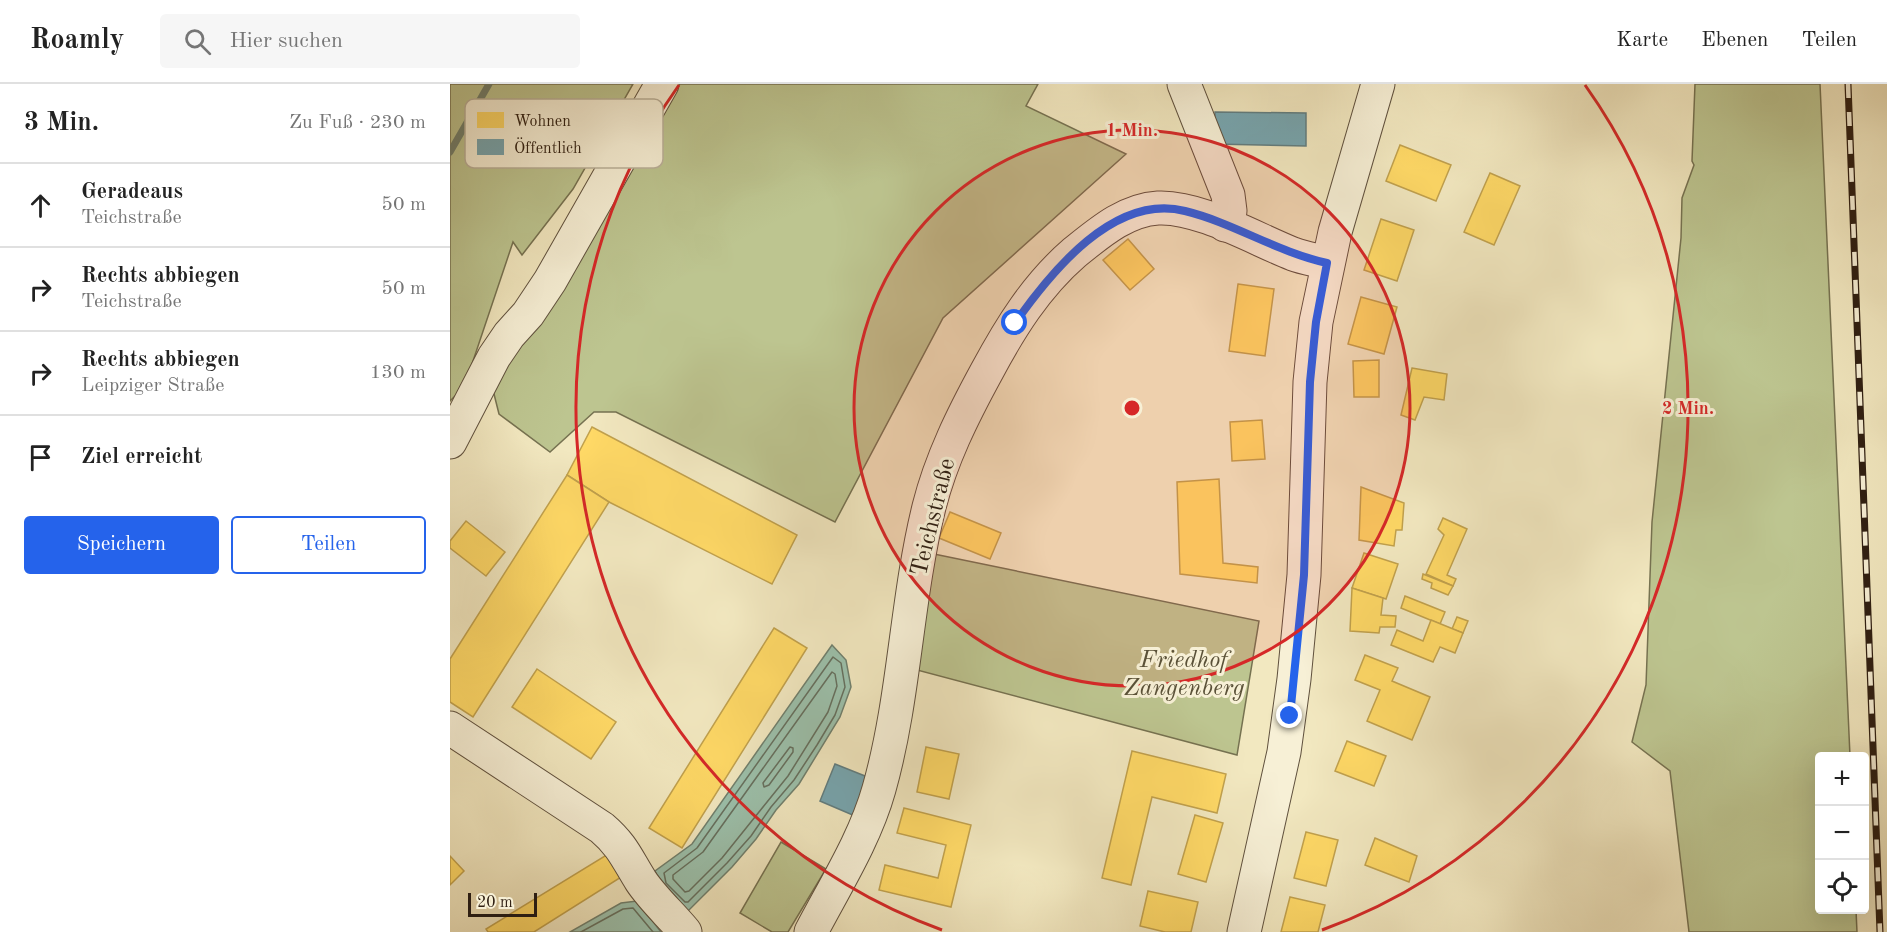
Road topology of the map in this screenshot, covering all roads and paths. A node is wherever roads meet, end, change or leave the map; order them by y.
1 (662, 84) edge
2 (1184, 84) edge
3 (1378, 84) edge
4 (653, 99) edge
5 (614, 168) edge
6 (1224, 225) junction
7 (1327, 263) junction
8 (450, 441) edge
9 (450, 728) edge
10 (685, 932) edge
11 (811, 932) edge
12 (1244, 932) edge

1 - 4 street
2 - 6 street
3 - 7 street
5 - 8 street
6 - 7 street, Teichstraße
6 - 11 street, Teichstraße
7 - 12 street
9 - 10 street

